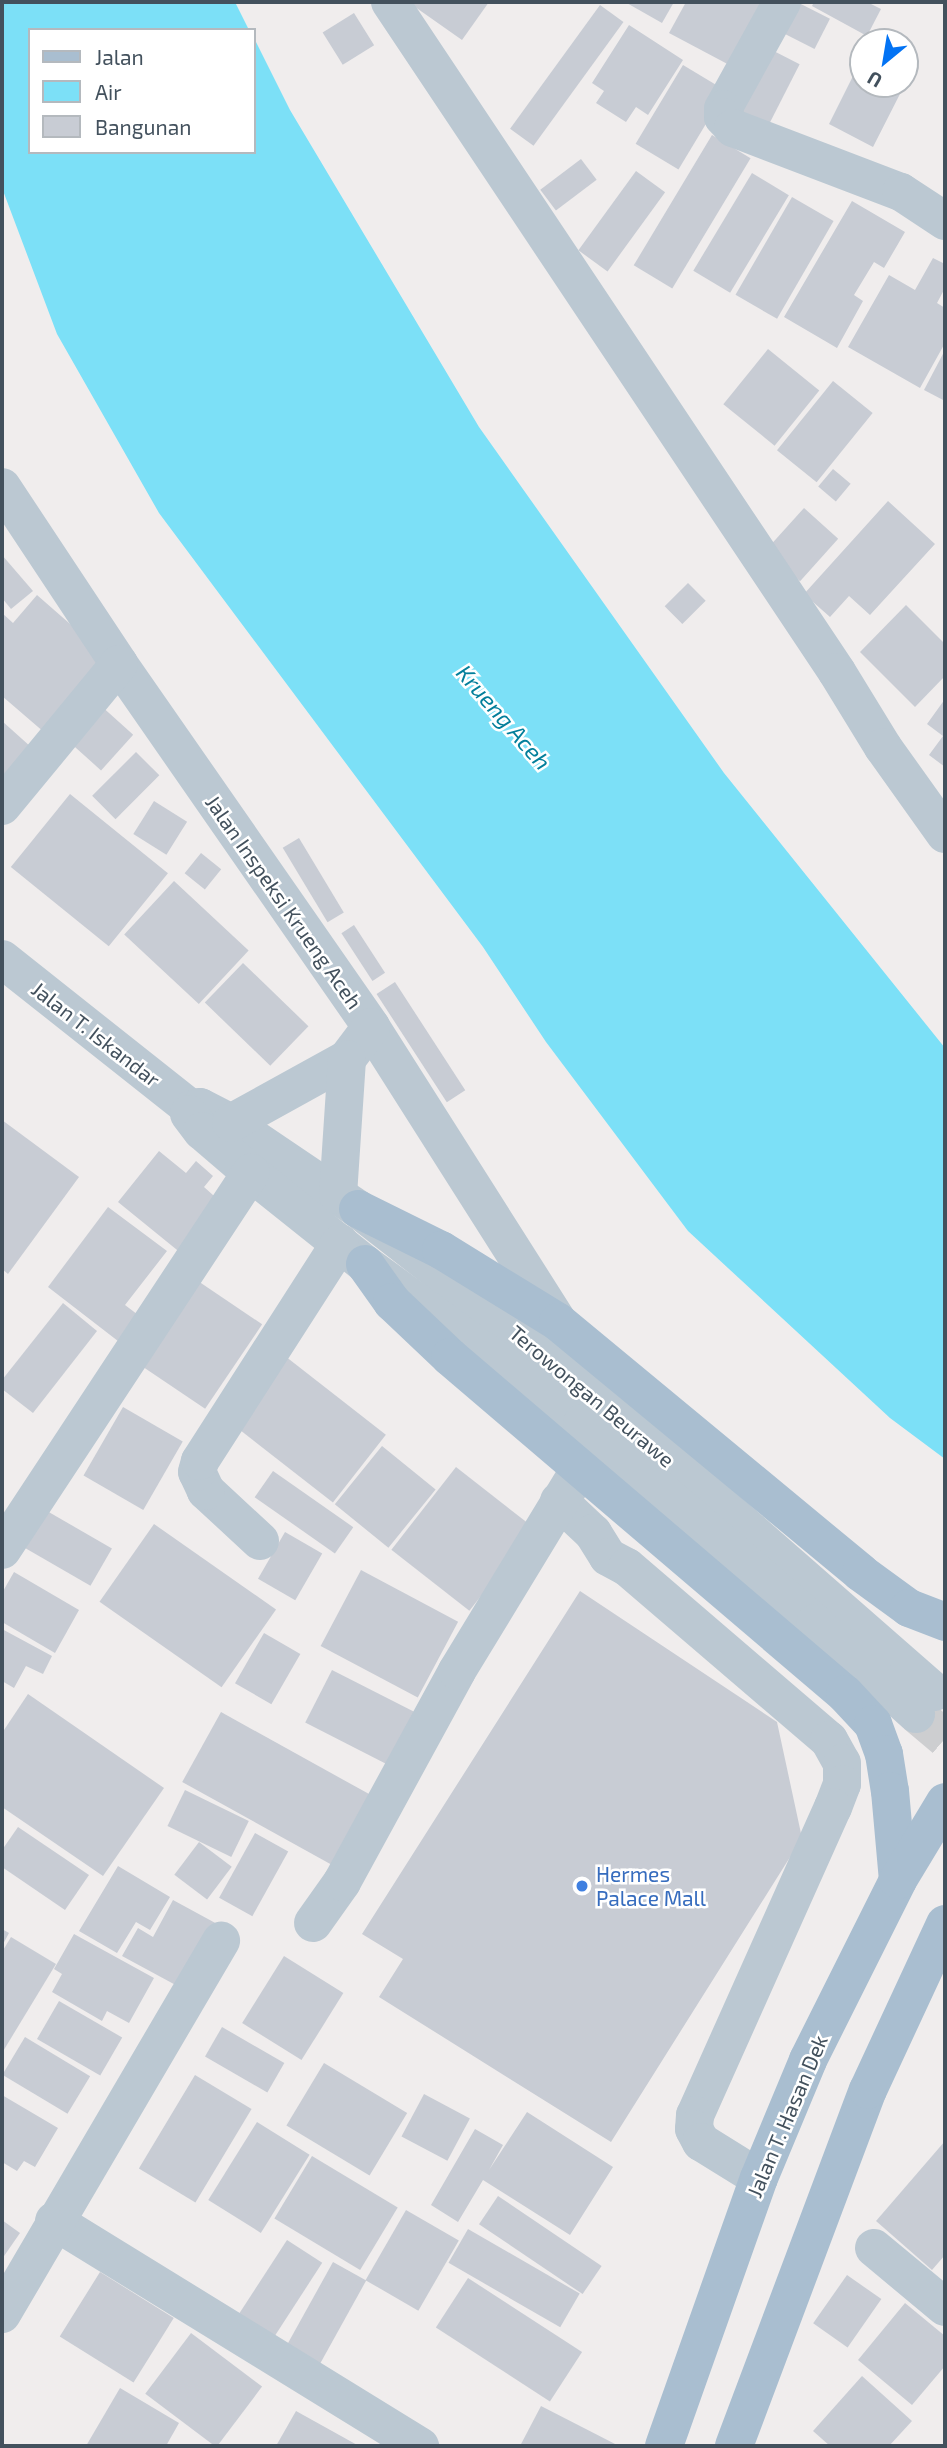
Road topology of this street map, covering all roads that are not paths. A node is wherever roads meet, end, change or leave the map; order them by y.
1 (390, 2) edge
2 (782, 2) edge
3 (943, 215) edge
4 (2, 487) edge
5 (119, 664) junction
6 (2, 806) edge
7 (945, 834) edge
8 (2, 959) edge
9 (371, 1027) junction
10 (347, 1059) junction
11 (225, 1134) junction
12 (251, 1173) junction
13 (348, 1202) junction
14 (353, 1254) junction
15 (558, 1322) junction
16 (582, 1466) junction
17 (559, 1501) junction
18 (260, 1541) dead end
19 (2, 1550) edge
20 (945, 1622) edge
21 (945, 1802) edge
22 (898, 1880) junction
23 (313, 1923) dead end
24 (945, 1924) edge
25 (221, 1941) dead end
26 (759, 2178) junction
27 (54, 2221) junction
28 (874, 2248) dead end
29 (945, 2307) edge
30 (2, 2314) edge
31 (420, 2446) edge
32 (664, 2446) edge
33 (734, 2446) edge

1 - 7 street
2 - 3 street
4 - 5 street, Jalan Inspeksi Krueng Aceh
5 - 6 street
5 - 9 street, Jalan Inspeksi Krueng Aceh
8 - 11 street, Jalan T. Iskandar
9 - 10 street
9 - 15 street, Jalan Inspeksi Krueng Aceh
10 - 11 street
10 - 13 street
11 - 12 street, Terowongan Beurawe
11 - 13 street, Terowongan Beurawe
12 - 14 street, Terowongan Beurawe
12 - 19 street
13 - 14 street, Terowongan Beurawe
13 - 15 main road
14 - 16 main road
14 - 18 street
15 - 20 main road
16 - 17 street
16 - 22 main road
17 - 23 street
17 - 26 street
21 - 22 main road, Jalan T. Hasan Dek
22 - 26 main road, Jalan T. Hasan Dek
24 - 33 main road
25 - 27 street
26 - 32 main road, Jalan T. Hasan Dek
27 - 30 street
27 - 31 street
28 - 29 street

